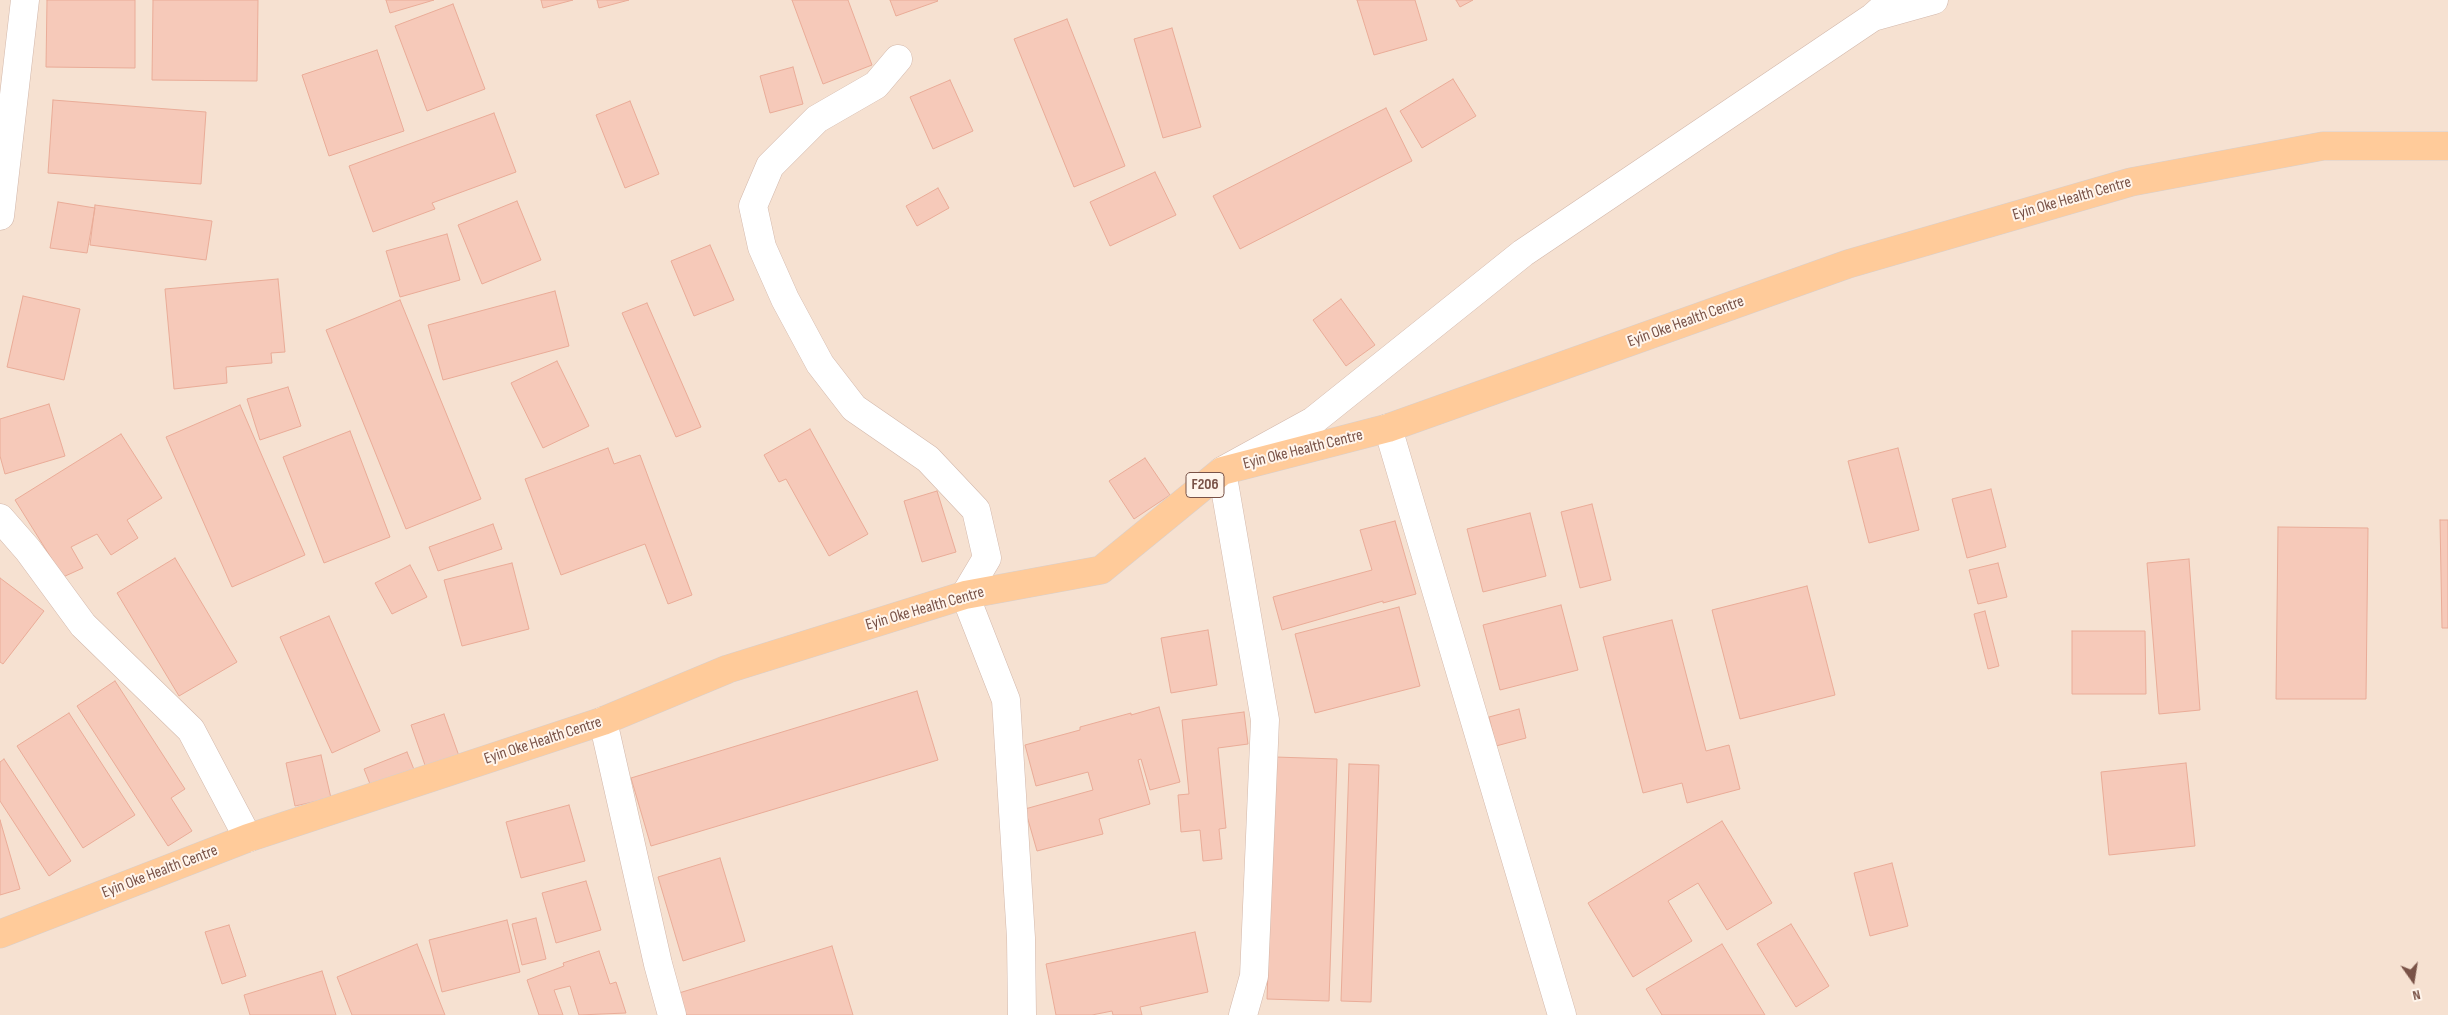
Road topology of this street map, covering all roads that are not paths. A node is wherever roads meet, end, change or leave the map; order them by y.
1 (25, 0) edge
2 (1934, 0) edge
3 (1882, 8) edge
4 (898, 59) dead end
5 (2448, 146) edge
6 (0, 216) edge
7 (1388, 428) junction
8 (1222, 471) junction
9 (0, 518) edge
10 (965, 595) junction
11 (603, 721) junction
12 (248, 838) junction
13 (0, 934) edge
14 (672, 1015) edge
15 (1022, 1015) edge
16 (1243, 1015) edge
17 (1562, 1015) edge

1 - 6 street
2 - 3 street
3 - 8 street
4 - 10 street
5 - 7 main road, Eyin Oke Health Centre / F206
7 - 8 main road, Eyin Oke Health Centre / F206
7 - 17 street
8 - 10 main road, Eyin Oke Health Centre / F206
8 - 16 street
9 - 12 street
10 - 11 main road, Eyin Oke Health Centre / F206
10 - 15 street
11 - 12 main road, Eyin Oke Health Centre / F206
11 - 14 street
12 - 13 main road, Eyin Oke Health Centre / F206

